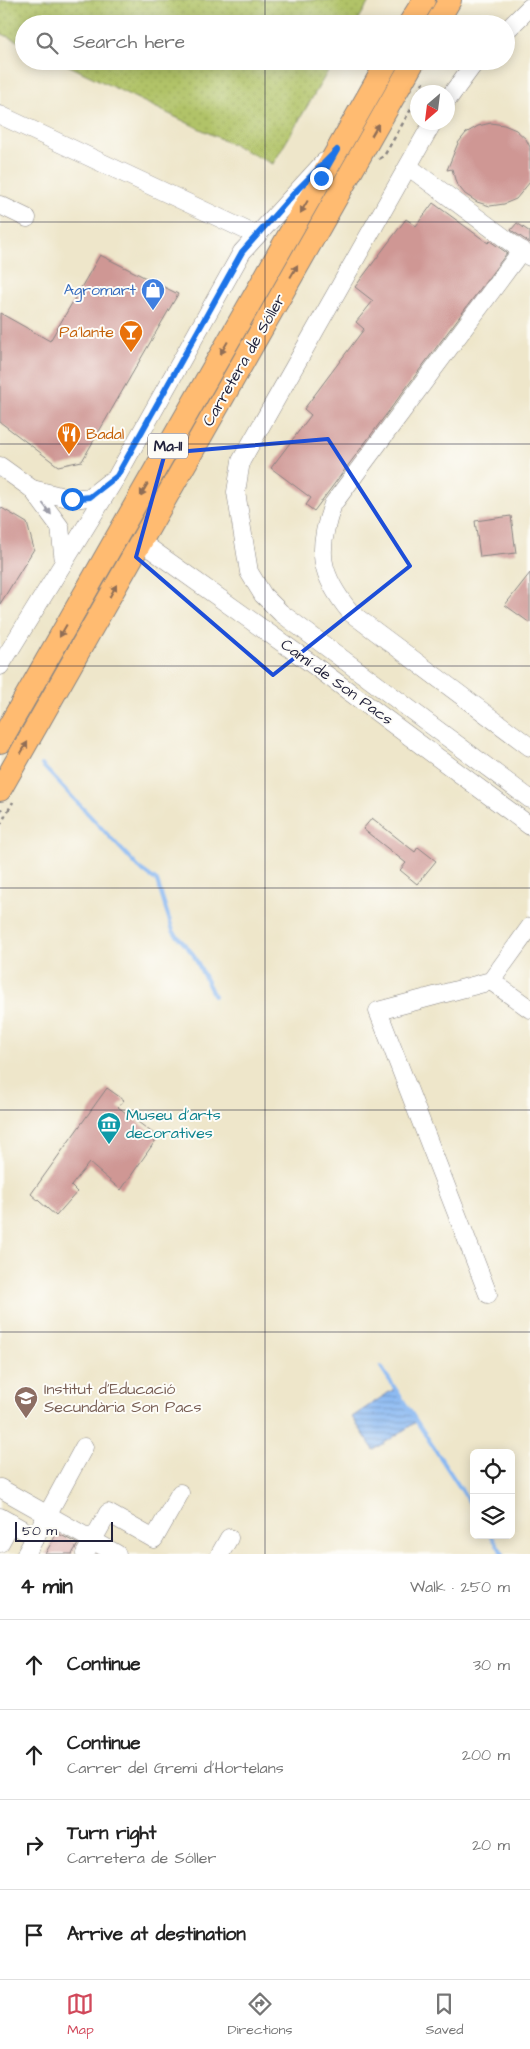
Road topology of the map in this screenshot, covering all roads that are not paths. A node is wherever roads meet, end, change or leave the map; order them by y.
1 (450, 0) edge
2 (530, 8) edge
3 (441, 15) edge
4 (515, 22) edge
5 (383, 70) edge
6 (409, 70) edge
7 (469, 70) edge
8 (455, 89) edge
9 (0, 115) edge
10 (428, 130) edge
11 (337, 150) junction
12 (409, 167) junction
13 (0, 205) edge
14 (27, 218) dead end
15 (256, 235) junction
16 (526, 253) edge
17 (0, 466) edge
18 (117, 476) junction
19 (32, 489) junction
20 (141, 542) junction
21 (64, 562) junction
22 (0, 666) edge
23 (0, 742) edge
24 (530, 747) edge
25 (0, 790) edge
26 (530, 799) edge
27 (530, 826) edge
28 (530, 927) edge
29 (492, 981) junction
30 (530, 1009) edge
31 (488, 1294) dead end
32 (84, 1447) dead end
33 (0, 1488) edge
34 (180, 1493) dead end
35 (47, 1515) junction
36 (5, 1520) edge
37 (36, 1537) junction
38 (229, 1538) dead end
39 (0, 1543) edge
40 (89, 1547) edge
41 (26, 1554) edge
42 (117, 1554) edge
43 (220, 1554) edge

1 - 3 main road
2 - 4 street
5 - 11 main road, Carretera de Sóller / Ma-11
20 -> 6 main road, Carretera de Sóller / Ma-11
7 - 8 street
9 - 15 street
10 - 12 street
11 - 15 street
11 -> 23 main road, Carretera de Sóller / Ma-11
12 - 16 street
12 - 26 street
13 - 14 street
15 - 18 street
16 - 24 street
17 - 19 street
18 - 19 street
18 - 21 street
19 -> 21 street
25 -> 20 main road, Carretera de Sóller / Ma-11
20 - 27 street, Camí de Son Pacs
21 - 22 street
28 - 29 street
29 - 30 street
29 - 31 street
32 - 35 street
33 - 35 street
34 - 40 street
35 - 37 street
35 - 40 street
36 - 37 street
36 - 39 street
37 - 41 street
38 - 43 street
40 - 42 street

